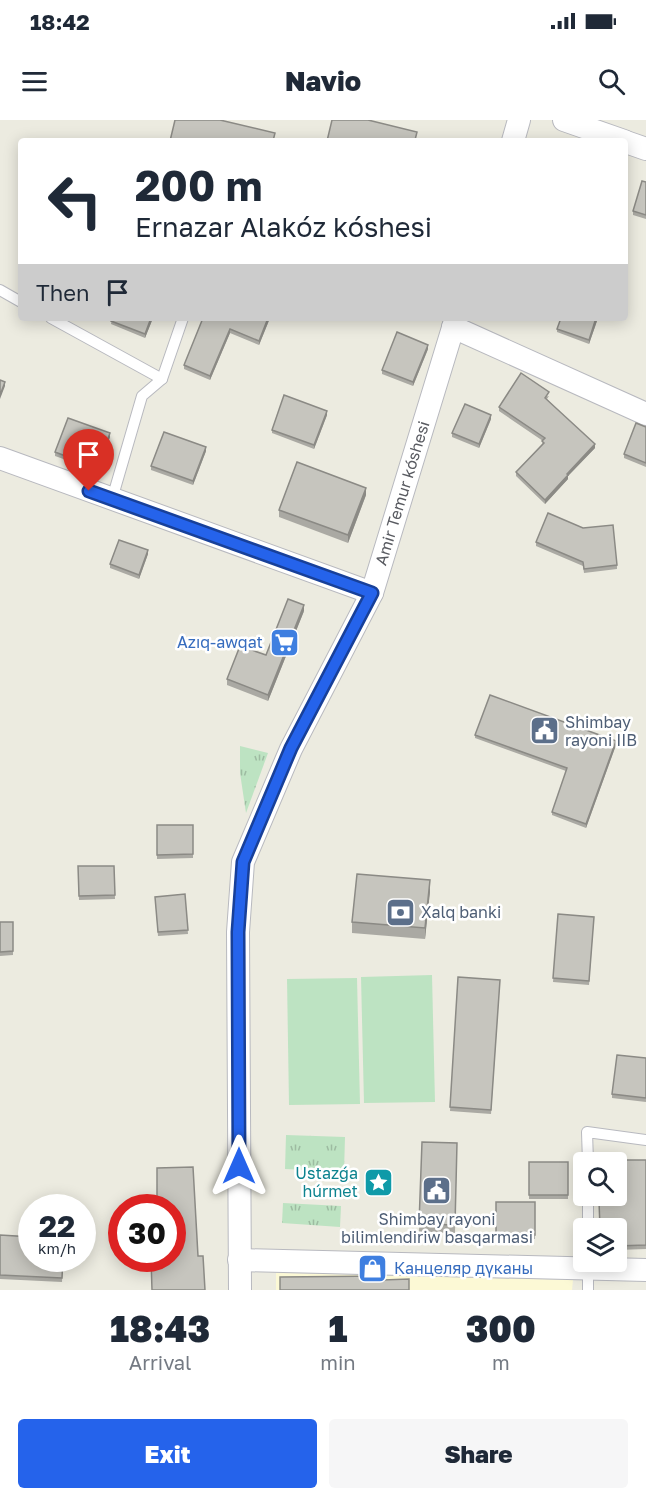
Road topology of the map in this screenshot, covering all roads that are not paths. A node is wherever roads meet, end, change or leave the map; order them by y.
1 (519, 120) edge
2 (564, 120) edge
3 (514, 138) edge
4 (616, 138) edge
5 (628, 142) edge
6 (646, 149) edge
7 (0, 291) edge
8 (18, 300) edge
9 (56, 321) edge
10 (182, 321) edge
11 (455, 322) edge
12 (162, 379) junction
13 (646, 414) edge
14 (0, 458) edge
15 (112, 499) junction
16 (372, 593) junction
17 (646, 1140) edge
18 (588, 1152) edge
19 (239, 1260) junction
20 (646, 1270) edge
21 (588, 1273) edge
22 (240, 1290) edge

1 - 3 street
2 - 4 street
5 - 6 street
7 - 8 lane
9 - 12 lane
10 - 12 lane
11 - 13 street
11 - 16 street, Amir Temur kóshesi
12 - 15 lane
14 - 15 street
15 - 16 street
16 - 19 street, Amir Temur kóshesi
17 - 18 lane
19 - 21 street
19 - 22 street, Amir Temur kóshesi
20 - 21 street

